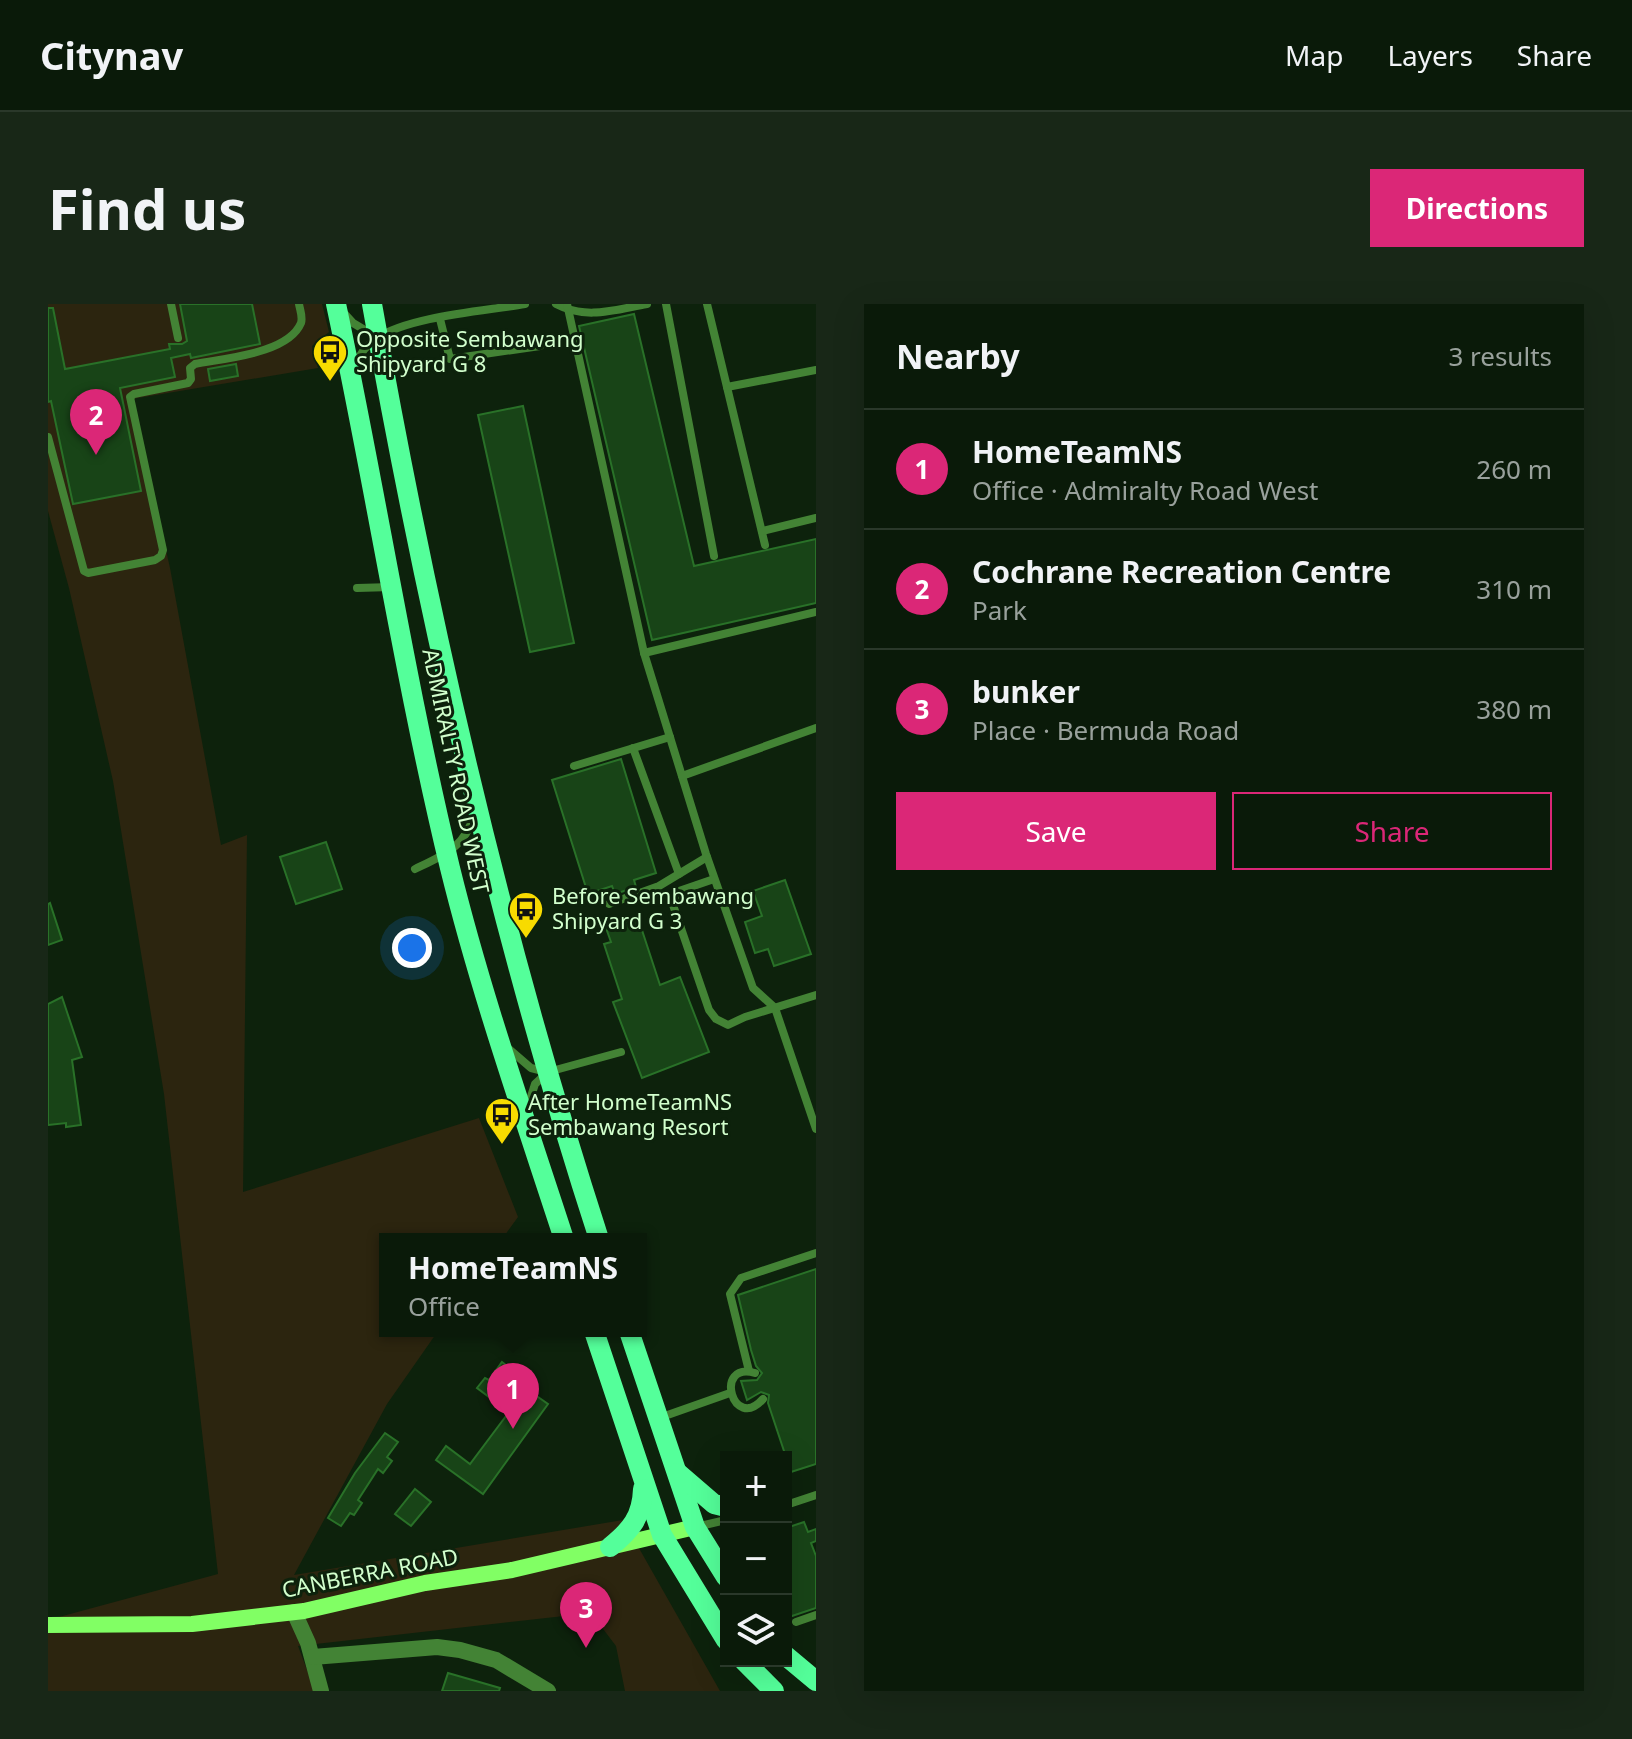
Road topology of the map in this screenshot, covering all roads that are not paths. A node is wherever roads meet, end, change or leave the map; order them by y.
1 (171, 304) edge
2 (299, 304) edge
3 (337, 304) edge
4 (372, 304) edge
5 (525, 304) edge
6 (556, 304) edge
7 (647, 304) edge
8 (666, 304) edge
9 (707, 304) edge
10 (568, 307) edge
11 (440, 319) junction
12 (378, 337) junction
13 (178, 338) dead end
14 (540, 346) dead end
15 (816, 370) edge
16 (351, 375) junction
17 (727, 387) junction
18 (48, 437) edge
19 (816, 518) edge
20 (762, 531) junction
21 (765, 545) dead end
22 (714, 556) dead end
23 (393, 587) junction
24 (357, 588) dead end
25 (816, 612) edge
26 (644, 653) junction
27 (816, 728) edge
28 (670, 737) junction
29 (633, 748) junction
30 (574, 766) dead end
31 (682, 776) junction
32 (473, 791) junction
33 (447, 852) junction
34 (707, 857) junction
35 (415, 869) dead end
36 (679, 874) junction
37 (714, 879) junction
38 (609, 904) dead end
39 (816, 995) edge
40 (775, 1008) junction
41 (495, 1030) junction
42 (621, 1052) dead end
43 (548, 1072) junction
44 (527, 1126) junction
45 (816, 1129) edge
46 (562, 1233) edge
47 (592, 1233) edge
48 (816, 1253) edge
49 (596, 1337) edge
50 (631, 1337) edge
51 (730, 1393) junction
52 (763, 1399) dead end
53 (659, 1418) junction
54 (675, 1471) junction
55 (644, 1481) junction
56 (816, 1495) edge
57 (792, 1503) edge
58 (720, 1506) edge
59 (720, 1521) edge
60 (695, 1527) junction
61 (662, 1535) junction
62 (610, 1547) junction
63 (720, 1567) edge
64 (294, 1612) junction
65 (816, 1615) edge
66 (796, 1622) dead end
67 (48, 1625) edge
68 (720, 1630) edge
69 (313, 1657) junction
70 (792, 1661) edge
71 (750, 1667) edge
72 (816, 1681) edge
73 (543, 1690) edge
74 (321, 1691) edge
75 (774, 1691) edge

1 - 13 lane
2 - 18 lane
3 - 12 lane
3 - 16 main road, ADMIRALTY ROAD WEST
4 - 12 main road, ADMIRALTY ROAD WEST
5 - 11 lane
6 - 10 lane
7 - 10 lane
8 - 22 lane
9 - 17 lane
10 - 26 lane
11 - 12 lane
11 - 14 lane
12 - 16 lane
12 - 32 main road, ADMIRALTY ROAD WEST
15 - 17 lane
16 - 23 main road, ADMIRALTY ROAD WEST
17 - 20 lane
19 - 20 lane
20 - 21 lane
23 - 24 lane
23 - 33 main road, ADMIRALTY ROAD WEST
25 - 26 lane
26 - 28 lane
27 - 31 lane
28 - 29 lane
28 - 31 lane
29 - 30 lane
29 - 36 lane
31 - 34 lane
32 - 33 lane
32 - 43 main road, ADMIRALTY ROAD WEST
33 - 35 lane
33 - 41 main road, ADMIRALTY ROAD WEST
34 - 36 lane
34 - 37 lane
36 - 38 lane
37 - 40 lane
37 - 40 lane
39 - 40 lane
40 - 45 lane
41 - 43 lane
41 - 44 main road, ADMIRALTY ROAD WEST
42 - 43 lane
43 - 44 lane
43 - 47 main road, ADMIRALTY ROAD WEST
44 - 46 main road, ADMIRALTY ROAD WEST
48 - 51 lane
49 - 55 main road
50 - 53 main road
51 - 52 lane
51 - 53 lane
53 - 54 main road
54 - 58 main road
54 - 60 main road
55 - 61 main road
55 - 62 main road
56 - 57 lane
59 - 60 lane
60 - 61 main road, CANBERRA ROAD
60 - 63 main road
61 - 62 main road, CANBERRA ROAD
61 - 68 main road
62 - 64 main road, CANBERRA ROAD
64 - 67 main road, CANBERRA ROAD
64 - 69 street
65 - 66 lane
69 - 73 street
69 - 74 street
70 - 72 main road
71 - 75 main road

